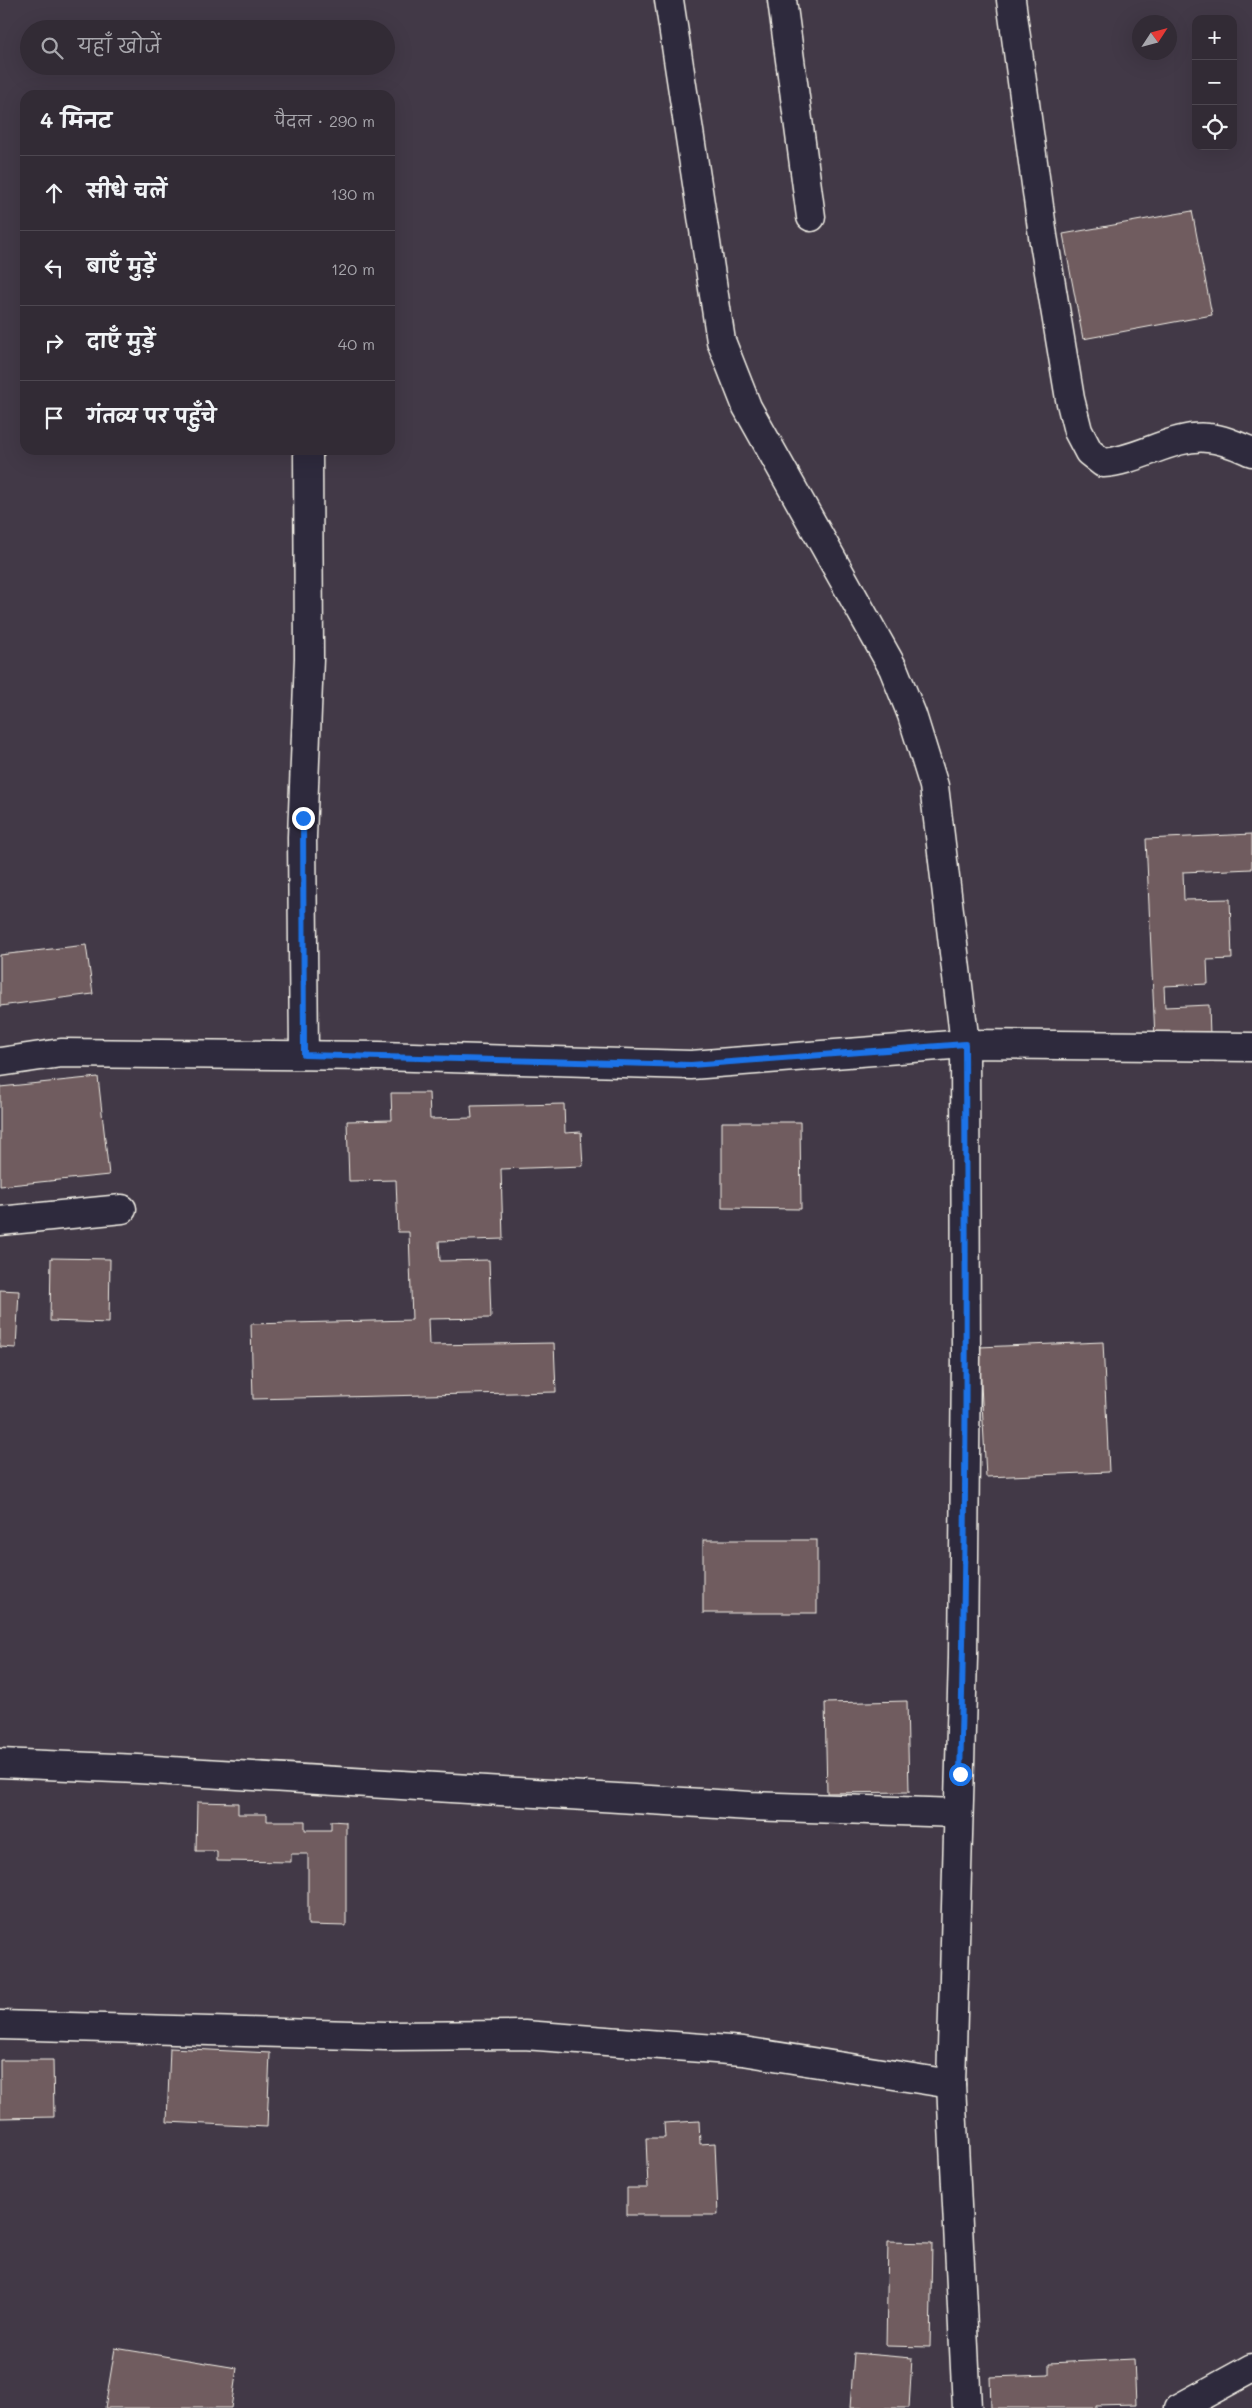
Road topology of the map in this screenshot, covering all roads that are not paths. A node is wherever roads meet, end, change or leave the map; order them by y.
1 (669, 0) edge
2 (782, 0) edge
3 (1011, 0) edge
4 (811, 217) dead end
5 (1252, 452) edge
6 (308, 455) edge
7 (965, 1044) junction
8 (1252, 1047) edge
9 (304, 1055) junction
10 (0, 1062) edge
11 (122, 1210) dead end
12 (0, 1221) edge
13 (0, 1763) edge
14 (958, 1813) junction
15 (0, 2026) edge
16 (951, 2084) junction
17 (1252, 2368) edge
18 (967, 2408) edge
19 (1179, 2408) edge

1 - 7 street
2 - 4 street
3 - 5 street
6 - 9 street
7 - 8 street
7 - 9 street
7 - 14 street
9 - 10 street
11 - 12 street
13 - 14 street
14 - 16 street
15 - 16 street
16 - 18 street
17 - 19 street

